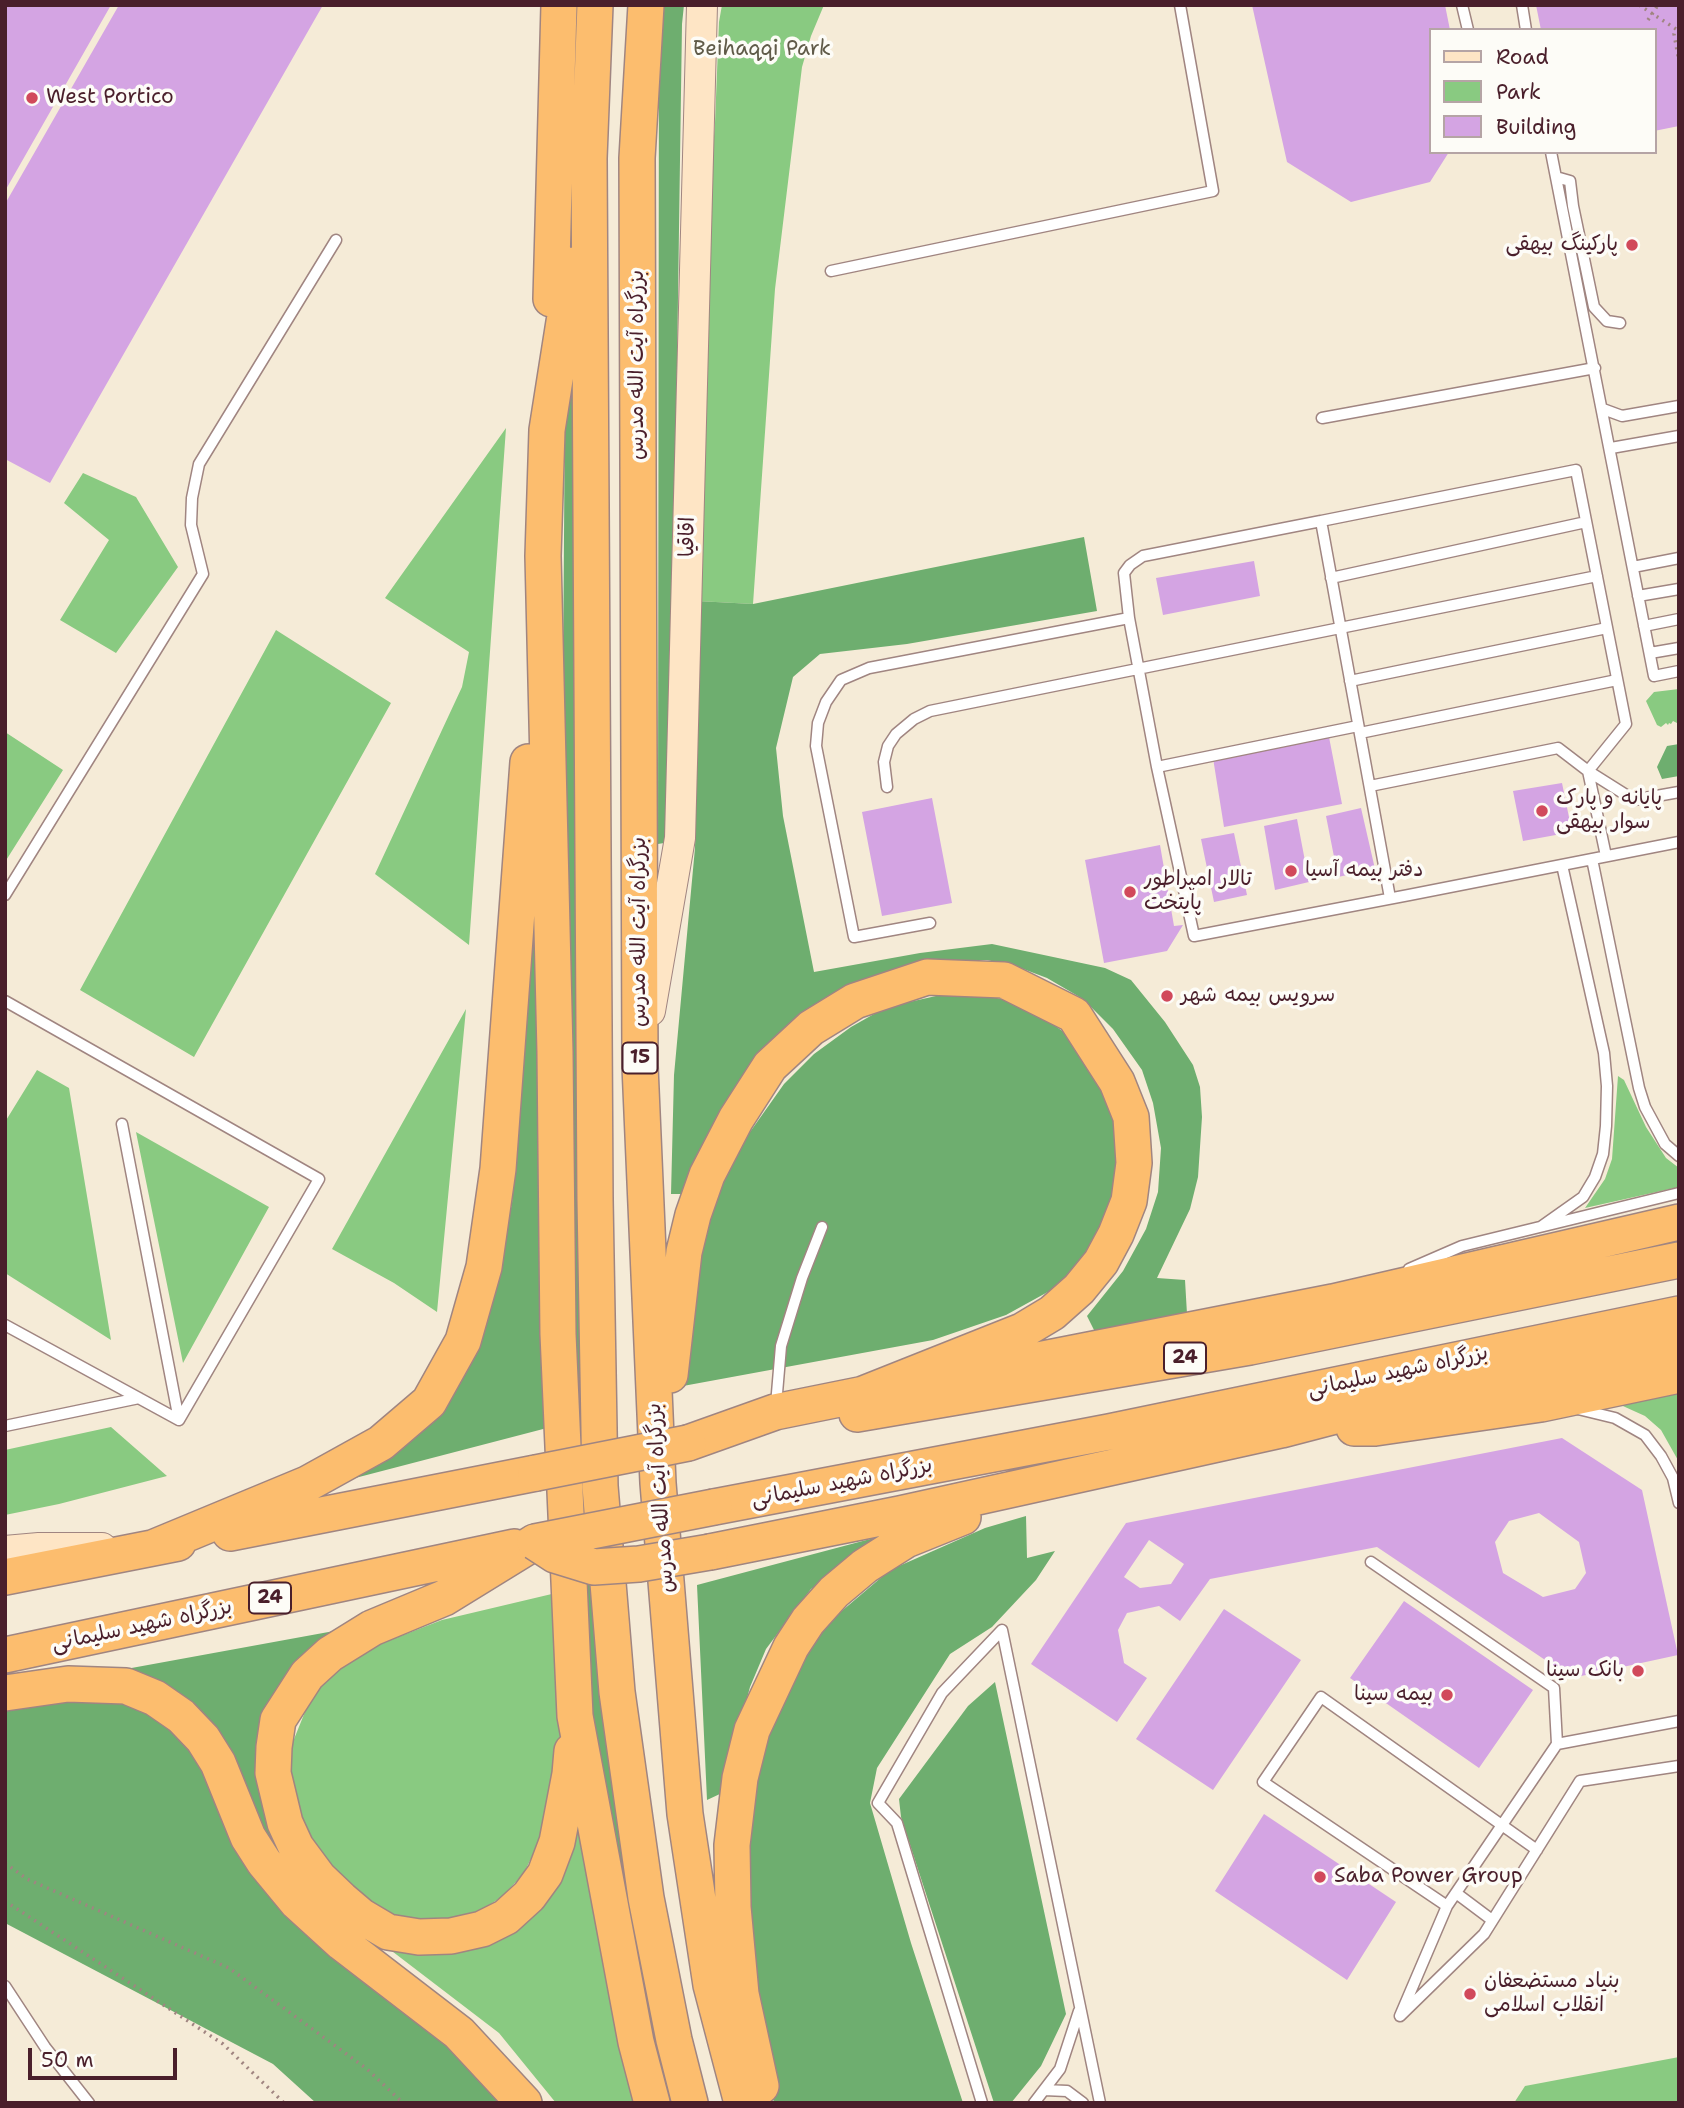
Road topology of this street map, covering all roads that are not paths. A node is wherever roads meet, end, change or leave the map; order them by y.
1 (559, 5) edge
2 (595, 5) edge
3 (646, 5) edge
4 (702, 5) edge
5 (1180, 5) edge
6 (1462, 5) edge
7 (1522, 5) edge
8 (1468, 28) edge
9 (1527, 28) edge
10 (1551, 154) edge
11 (589, 158) junction
12 (1556, 177) junction
13 (336, 240) dead end
14 (831, 271) dead end
15 (1620, 323) dead end
16 (1595, 368) junction
17 (1679, 406) edge
18 (1603, 409) junction
19 (1322, 418) dead end
20 (547, 430) junction
21 (1679, 436) edge
22 (1611, 448) junction
23 (1321, 521) junction
24 (1586, 522) junction
25 (543, 556) junction
26 (1679, 558) edge
27 (1633, 567) junction
28 (1597, 576) junction
29 (1331, 578) junction
30 (1679, 589) edge
31 (1638, 596) junction
32 (1129, 618) junction
33 (1679, 619) edge
34 (1644, 626) junction
35 (1340, 628) junction
36 (1607, 628) junction
37 (1679, 648) edge
38 (1650, 653) junction
39 (1137, 668) junction
40 (1679, 671) edge
41 (1617, 680) junction
42 (1350, 681) junction
43 (1359, 729) junction
44 (1157, 767) junction
45 (1588, 771) junction
46 (1370, 786) junction
47 (887, 787) dead end
48 (1679, 792) edge
49 (1679, 842) edge
50 (1606, 856) junction
51 (1592, 859) junction
52 (1562, 865) junction
53 (5, 895) edge
54 (1390, 898) junction
55 (930, 923) dead end
56 (5, 1001) edge
57 (640, 1066) junction
58 (122, 1124) dead end
59 (1679, 1156) edge
60 (1679, 1193) edge
61 (1679, 1222) edge
62 (1542, 1226) junction
63 (822, 1227) dead end
64 (1679, 1260) edge
65 (1403, 1271) dead end
66 (1391, 1276) dead end
67 (1333, 1302) junction
68 (1679, 1314) edge
69 (5, 1325) edge
70 (1679, 1343) edge
71 (1679, 1375) edge
72 (861, 1395) junction
73 (139, 1398) junction
74 (1541, 1404) junction
75 (775, 1412) junction
76 (179, 1420) junction
77 (5, 1426) edge
78 (1281, 1430) junction
79 (688, 1443) junction
80 (1054, 1480) junction
81 (658, 1483) junction
82 (1679, 1503) edge
83 (535, 1542) junction
84 (155, 1547) junction
85 (5, 1551) edge
86 (1371, 1562) dead end
87 (5, 1577) edge
88 (5, 1655) edge
89 (5, 1693) edge
90 (575, 1716) junction
91 (1679, 1721) edge
92 (1557, 1744) junction
93 (1679, 1766) edge
94 (1503, 1824) junction
95 (1537, 1850) junction
96 (1456, 1893) junction
97 (1447, 1906) junction
98 (1492, 1920) junction
99 (5, 1986) edge
100 (1080, 2009) junction
101 (1044, 2090) junction
102 (89, 2103) edge
103 (524, 2103) edge
104 (652, 2103) edge
105 (690, 2103) edge
106 (742, 2103) edge
107 (764, 2103) edge
108 (982, 2103) edge
109 (1034, 2103) edge
110 (1083, 2103) edge
111 (1100, 2103) edge

1 - 20 highway
2 - 11 highway, 15
3 - 57 highway, بزرگراه آیت الله مدرس / 15
4 - 57 main road, اقاقیا
5 - 14 lane
6 - 8 lane
7 - 9 lane
10 - 12 lane
11 - 20 highway
11 - 105 highway, 15
12 - 15 lane
12 - 16 lane
13 - 53 lane
16 - 18 lane
16 - 19 lane
17 - 18 lane
18 - 22 lane
20 - 25 highway
21 - 22 lane
22 - 27 lane
23 - 24 lane
23 - 29 lane
23 - 32 lane
24 - 28 lane
24 - 29 lane
25 - 84 highway
25 - 90 highway
26 - 27 lane
27 - 31 lane
28 - 35 lane
28 - 36 lane
29 - 35 lane
30 - 31 lane
31 - 34 lane
32 - 39 lane
32 - 55 lane
33 - 34 lane
34 - 38 lane
35 - 39 lane
35 - 42 lane
36 - 41 lane
36 - 42 lane
37 - 38 lane
38 - 40 lane
39 - 44 lane
39 - 47 lane
41 - 43 lane
41 - 45 lane
42 - 43 lane
43 - 44 lane
43 - 46 lane
44 - 54 lane
45 - 46 lane
45 - 48 lane
45 - 50 lane
46 - 54 lane
49 - 50 lane
50 - 51 lane
51 - 52 lane
51 - 59 lane
52 - 54 lane
52 - 62 lane
56 - 76 lane
57 - 81 highway, بزرگراه آیت الله مدرس / 15
58 - 76 lane
60 - 62 lane
61 - 67 highway
62 - 65 lane
63 - 75 lane
64 - 79 highway, 24
66 - 67 lane
67 - 72 highway
68 - 83 highway, بزرگراه شهید سلیمانی / 24, bridge
69 - 73 lane
70 - 78 highway
71 - 74 highway
72 - 75 highway
72 - 81 highway
73 - 76 lane
73 - 77 lane
74 - 78 highway
74 - 82 lane
75 - 79 highway
78 - 80 highway
79 - 84 highway, 24, bridge
80 - 83 highway, bridge
80 - 107 highway
81 - 106 highway, بزرگراه آیت الله مدرس / 15
83 - 88 highway, بزرگراه شهید سلیمانی / 24
83 - 90 highway
84 - 85 main road
84 - 87 highway, 24
86 - 92 lane
89 - 103 highway
90 - 104 highway
91 - 92 lane
92 - 94 lane
93 - 95 lane
94 - 95 lane
94 - 96 lane
94 - 97 lane
95 - 98 lane
96 - 97 lane
96 - 98 lane
97 - 98 lane
99 - 102 lane
100 - 101 lane
100 - 108 lane
100 - 111 lane
101 - 109 lane
101 - 110 lane

